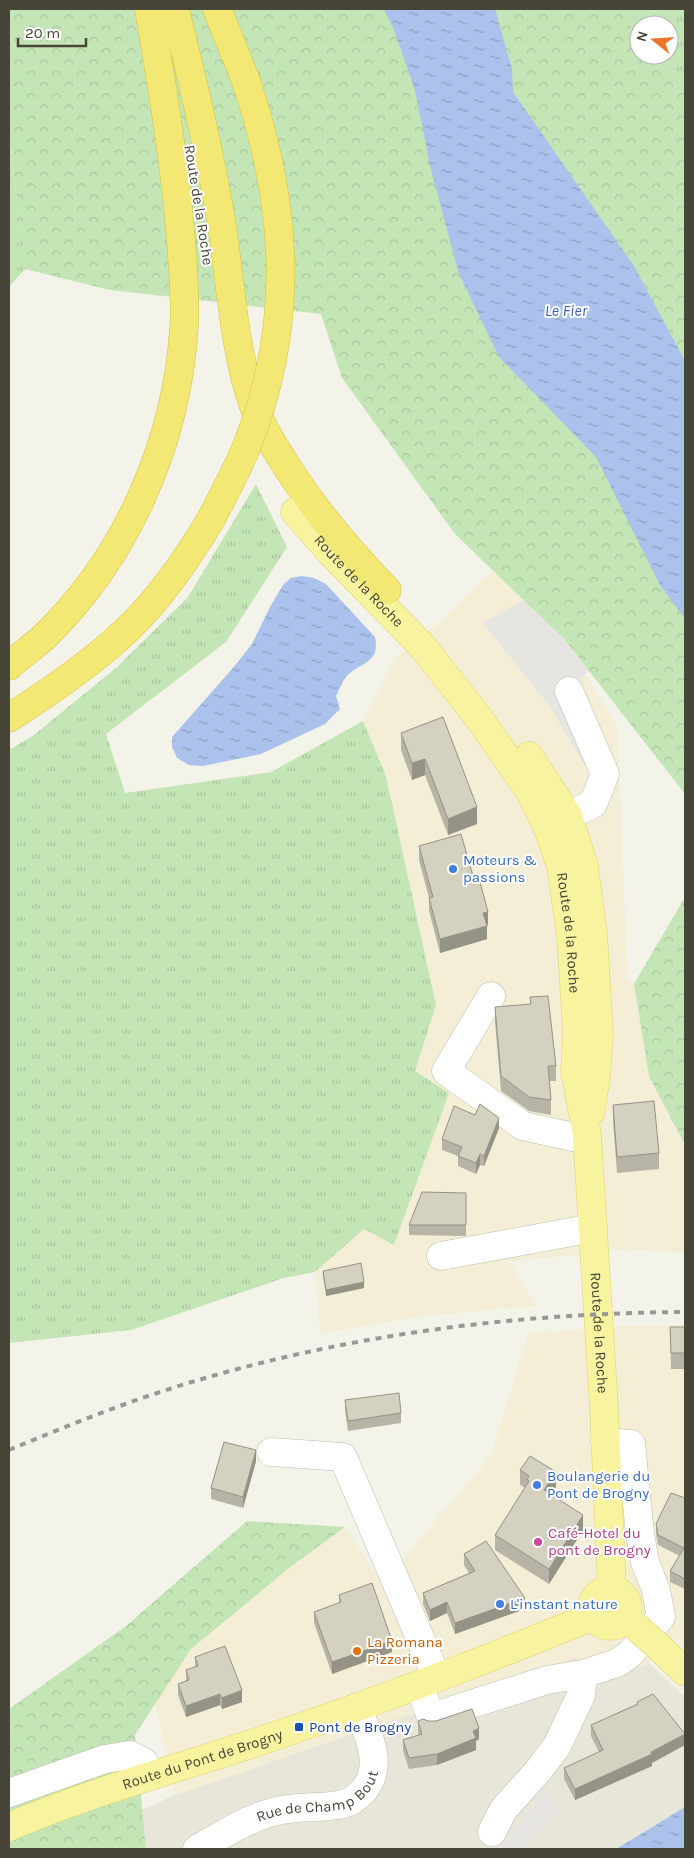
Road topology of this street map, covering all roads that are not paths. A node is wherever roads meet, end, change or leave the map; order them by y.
1 (150, 9) edge
2 (176, 9) edge
3 (216, 9) edge
4 (295, 512) joint
5 (387, 590) joint
6 (9, 666) edge
7 (569, 690) dead end
8 (9, 718) edge
9 (557, 821) junction
10 (491, 996) dead end
11 (587, 1137) junction
12 (593, 1228) junction
13 (441, 1256) dead end
14 (605, 1442) junction
15 (271, 1452) dead end
16 (612, 1590) junction
17 (593, 1616) junction
18 (630, 1623) junction
19 (685, 1672) edge
20 (583, 1674) junction
21 (428, 1681) junction
22 (356, 1707) junction
23 (570, 1757) dead end
24 (150, 1776) junction
25 (9, 1793) edge
26 (9, 1827) edge
27 (485, 1840) edge
28 (197, 1849) edge

1 - 4 highway, Route de la Roche
1 - 6 highway
2 - 5 highway, Route de la Roche
3 - 8 highway, bridge
4 - 9 main road, Route de la Roche
5 - 9 main road
7 - 9 street
9 - 11 main road, Route de la Roche
10 - 11 street
11 - 12 main road, Route de la Roche
12 - 13 street
12 - 14 main road, Route de la Roche
14 - 16 main road, Route de la Roche
14 - 20 street
15 - 21 street
16 - 17 main road
16 - 18 main road
17 - 18 main road
17 - 21 main road, Route du Pont de Brogny
18 - 19 main road, bridge
20 - 21 street
20 - 27 street
21 - 22 main road, Route du Pont de Brogny
22 - 24 main road, Route du Pont de Brogny
22 - 28 street, Rue de Champ Bout
23 - 27 street
24 - 25 street
24 - 26 main road, Route du Pont de Brogny

